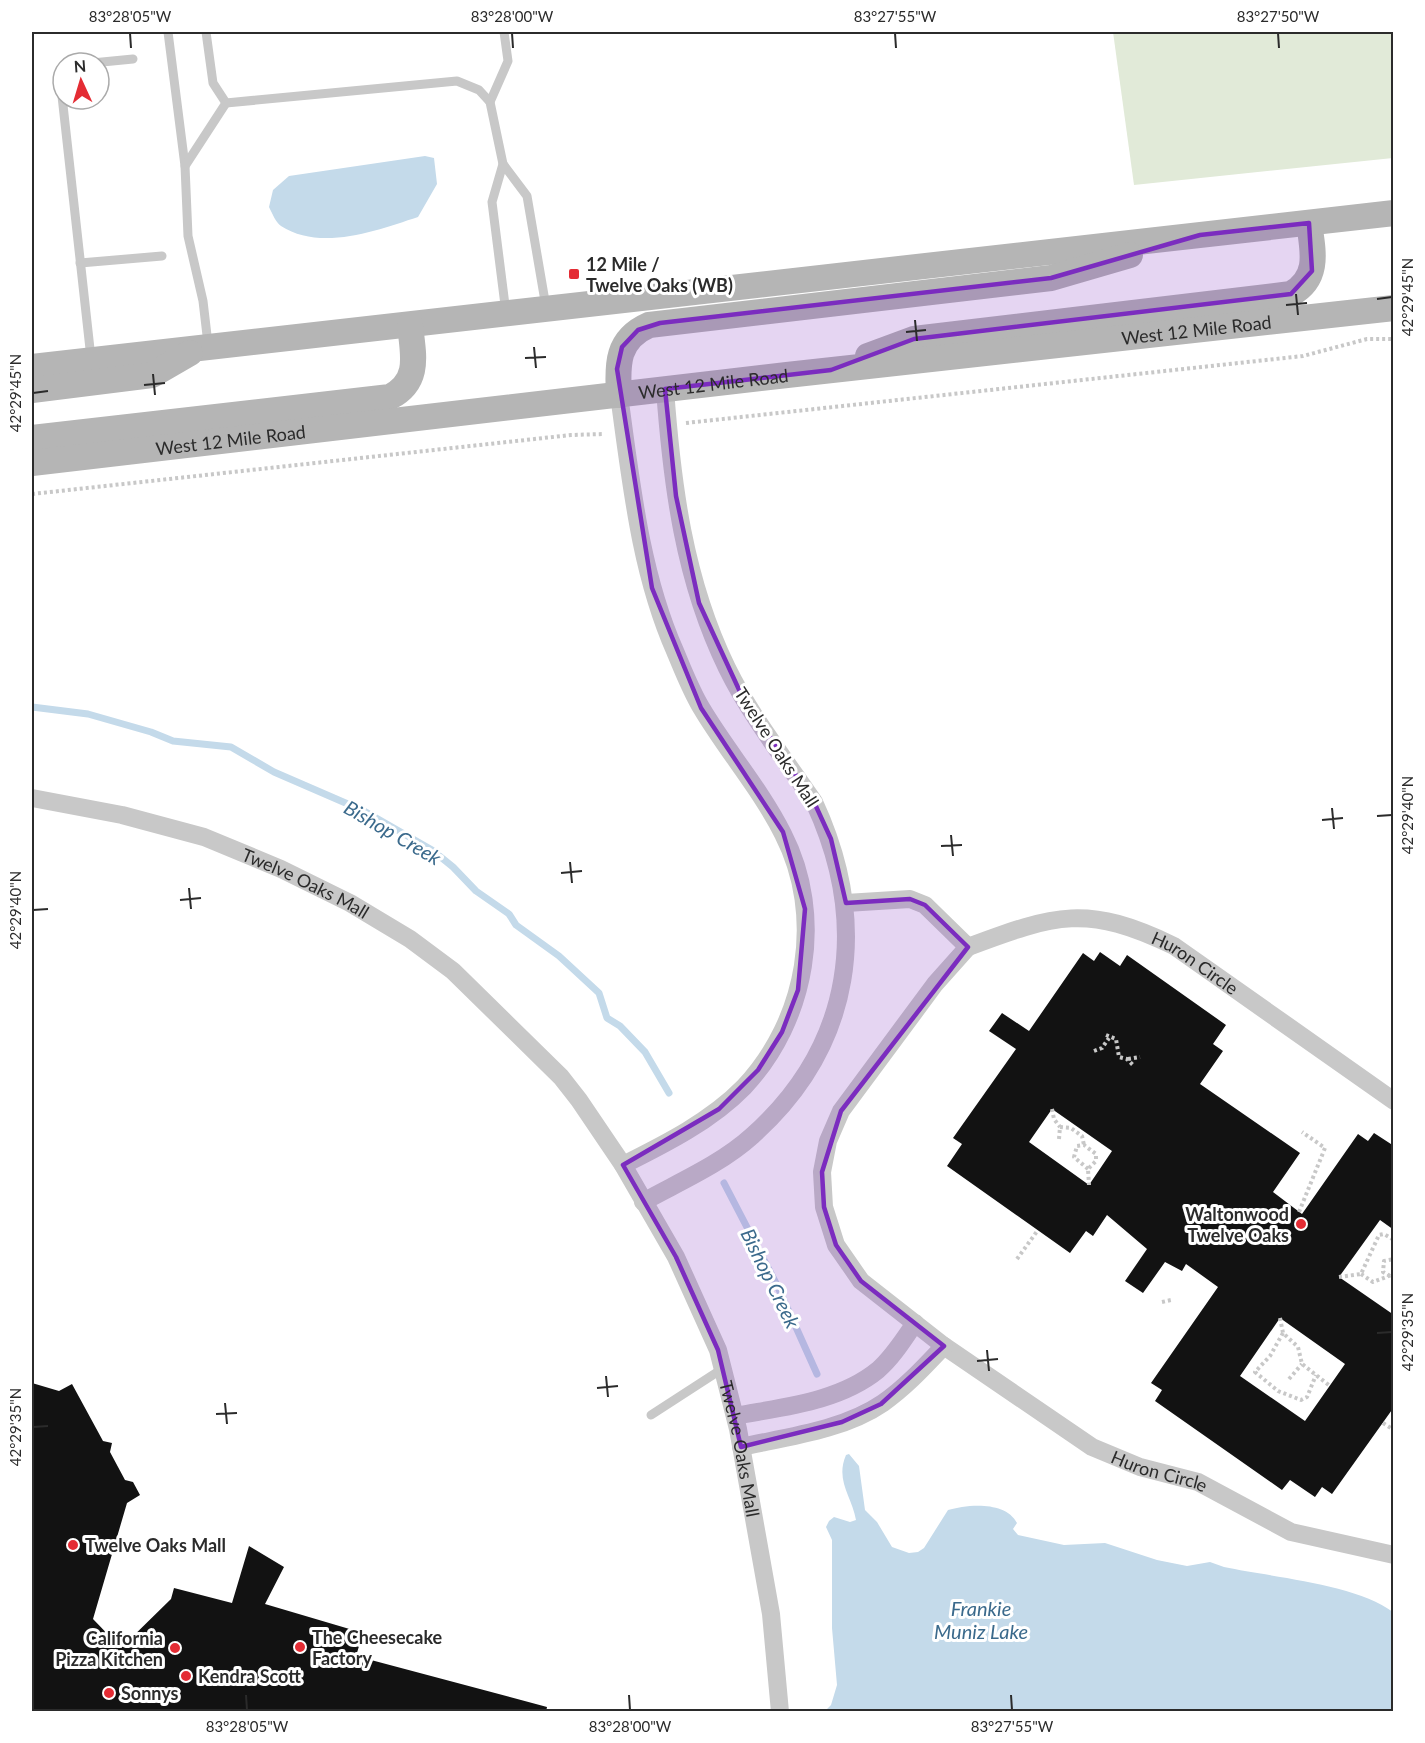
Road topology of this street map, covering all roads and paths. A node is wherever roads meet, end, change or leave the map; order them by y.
1 (168, 32) edge
2 (206, 32) edge
3 (504, 32) edge
4 (133, 59) dead end
5 (111, 61) edge
6 (490, 102) junction
7 (226, 103) junction
8 (64, 111) edge
9 (503, 164) junction
10 (185, 166) junction
11 (1394, 213) edge
12 (1309, 223) junction
13 (1200, 235) junction
14 (162, 256) dead end
15 (80, 264) junction
16 (1394, 308) edge
17 (546, 309) junction
18 (506, 313) junction
19 (410, 325) junction
20 (1394, 339) edge
21 (203, 348) junction
22 (91, 361) junction
23 (32, 368) edge
24 (831, 370) junction
25 (665, 389) junction
26 (32, 390) edge
27 (619, 395) junction
28 (668, 426) junction
29 (624, 431) junction
30 (32, 438) edge
31 (32, 463) edge
32 (32, 494) edge
33 (32, 798) edge
34 (846, 903) junction
35 (968, 946) junction
36 (1094, 1051) dead end
37 (1140, 1057) dead end
38 (1128, 1059) junction
39 (1134, 1066) dead end
40 (1394, 1101) edge
41 (1052, 1109) dead end
42 (1060, 1127) junction
43 (1302, 1132) dead end
44 (1059, 1139) dead end
45 (1084, 1145) junction
46 (623, 1165) junction
47 (1088, 1169) junction
48 (1089, 1185) dead end
49 (643, 1202) junction
50 (1299, 1212) dead end
51 (1038, 1230) dead end
52 (1394, 1240) edge
53 (1017, 1258) dead end
54 (1394, 1259) edge
55 (1361, 1274) junction
56 (1392, 1275) edge
57 (1339, 1277) dead end
58 (1171, 1300) dead end
59 (1162, 1302) dead end
60 (1280, 1318) dead end
61 (915, 1323) junction
62 (1282, 1333) junction
63 (944, 1346) junction
64 (1302, 1364) junction
65 (722, 1369) junction
66 (1316, 1375) junction
67 (1288, 1379) dead end
68 (1330, 1386) dead end
69 (651, 1415) dead end
70 (735, 1416) junction
71 (1383, 1423) dead end
72 (1394, 1430) edge
73 (741, 1447) junction
74 (1394, 1555) edge
75 (780, 1712) edge

1 - 10 lane
2 - 7 lane
3 - 6 lane
4 - 5 lane
6 - 7 lane
6 - 9 lane
7 - 10 lane
8 - 15 lane
9 - 17 lane
9 - 18 lane
10 - 21 lane
11 - 12 main road
12 - 13 main road
12 - 24 main road
13 - 17 main road
13 - 27 main road
14 - 15 lane
15 - 22 lane
16 - 24 main road, West 12 Mile Road
17 - 18 main road
18 - 19 main road
19 - 21 main road
19 - 30 main road
20 - 28 path
21 - 22 main road
21 - 26 main road
22 - 23 main road
24 - 25 main road, West 12 Mile Road
25 - 27 main road, West 12 Mile Road
25 - 28 street, Twelve Oaks Mall
27 - 29 street
27 - 31 main road, West 12 Mile Road
28 - 34 street, Twelve Oaks Mall
29 - 32 path
29 - 46 street
33 - 46 street, Twelve Oaks Mall
34 - 35 street
34 - 49 street, Twelve Oaks Mall
35 - 40 street, Huron Circle
35 - 61 street, Huron Circle
36 - 38 path
37 - 38 path
38 - 39 path
41 - 42 path
42 - 44 path
42 - 45 path
43 - 50 path
45 - 47 path
45 - 47 path
46 - 49 street, Twelve Oaks Mall
47 - 48 path
49 - 65 street, Twelve Oaks Mall
51 - 53 path
52 - 55 path
54 - 56 path
55 - 56 path
55 - 57 path
58 - 59 path
60 - 62 path
61 - 63 street, Huron Circle
61 - 70 street
62 - 64 path
62 - 66 path
63 - 73 street
63 - 74 street, Huron Circle
64 - 66 path
64 - 67 path
65 - 69 lane
65 - 70 street, Twelve Oaks Mall
66 - 68 path
70 - 73 street, Twelve Oaks Mall
71 - 72 path
73 - 75 street, Twelve Oaks Mall

